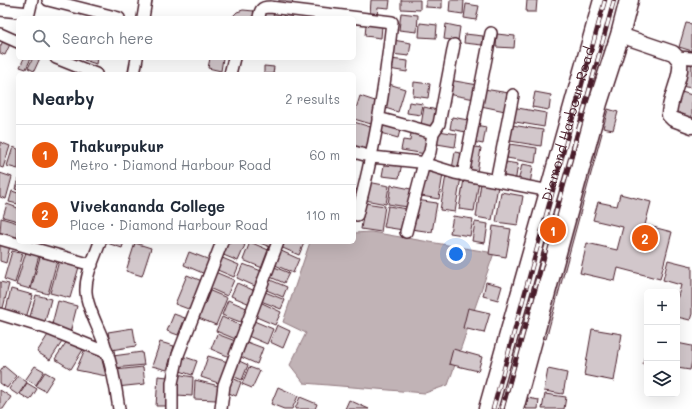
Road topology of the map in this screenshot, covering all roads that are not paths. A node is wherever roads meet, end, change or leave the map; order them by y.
1 (32, 0) edge
2 (48, 0) edge
3 (146, 0) edge
4 (604, 0) edge
5 (629, 0) edge
6 (0, 10) edge
7 (110, 16) edge
8 (143, 16) edge
9 (259, 16) edge
10 (343, 16) edge
11 (356, 18) edge
12 (491, 33) dead end
13 (0, 34) edge
14 (620, 35) junction
15 (16, 41) edge
16 (454, 46) dead end
17 (677, 57) junction
18 (692, 58) edge
19 (61, 60) edge
20 (137, 60) edge
21 (234, 60) edge
22 (91, 72) edge
23 (134, 72) edge
24 (230, 72) edge
25 (513, 95) dead end
26 (576, 97) junction
27 (598, 103) junction
28 (378, 118) junction
29 (692, 126) edge
30 (433, 133) junction
31 (356, 153) edge
32 (372, 157) junction
33 (424, 163) junction
34 (463, 175) junction
35 (496, 181) junction
36 (550, 191) junction
37 (357, 215) dead end
38 (406, 232) dead end
39 (0, 239) edge
40 (16, 244) edge
41 (18, 244) edge
42 (99, 244) edge
43 (221, 244) edge
44 (277, 244) edge
45 (92, 265) junction
46 (0, 314) edge
47 (108, 353) junction
48 (119, 409) edge
49 (172, 409) edge
50 (221, 409) edge
51 (488, 409) edge
52 (514, 409) edge

1 - 6 street
2 - 7 street
3 - 8 street
4 - 26 highway, Diamond Harbour Road
5 - 14 highway, Diamond Harbour Road
9 - 10 street
11 - 28 street
12 - 34 street
13 - 15 street
14 - 17 street
14 - 27 highway, Diamond Harbour Road
16 - 30 street
17 - 18 street
17 - 29 street
19 - 22 street
20 - 23 street
21 - 24 street
25 - 35 street
26 - 27 highway
26 - 36 highway, Diamond Harbour Road
27 - 52 highway, Diamond Harbour Road
28 - 30 street
28 - 32 street
30 - 33 street
31 - 32 street
32 - 33 street
32 - 37 street
33 - 34 street
33 - 38 street
34 - 35 street
35 - 36 street
36 - 51 highway, Diamond Harbour Road
39 - 40 street
41 - 45 street
42 - 45 street
43 - 49 street
44 - 50 street
45 - 47 street
46 - 47 street
47 - 48 street

